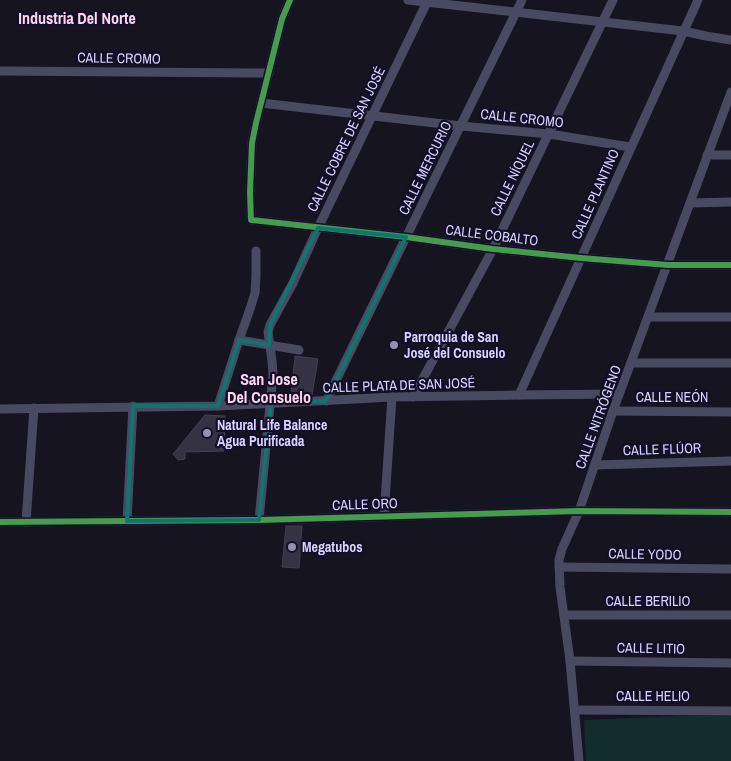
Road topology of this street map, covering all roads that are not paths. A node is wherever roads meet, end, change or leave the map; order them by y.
1 (290, 0) edge
2 (408, 0) edge
3 (522, 0) edge
4 (613, 0) edge
5 (698, 0) edge
6 (428, 1) edge
7 (516, 12) junction
8 (603, 22) junction
9 (683, 31) junction
10 (731, 40) edge
11 (0, 71) edge
12 (269, 73) junction
13 (731, 92) edge
14 (261, 103) junction
15 (729, 105) edge
16 (373, 116) junction
17 (461, 126) junction
18 (549, 134) junction
19 (630, 148) junction
20 (707, 155) junction
21 (731, 155) edge
22 (690, 202) junction
23 (731, 202) edge
24 (318, 228) junction
25 (406, 237) junction
26 (493, 249) junction
27 (256, 252) dead end
28 (581, 258) junction
29 (668, 265) junction
30 (731, 265) edge
31 (649, 317) junction
32 (731, 317) edge
33 (239, 340) junction
34 (270, 345) junction
35 (299, 350) dead end
36 (632, 363) junction
37 (731, 363) edge
38 (619, 394) junction
39 (520, 395) junction
40 (413, 397) junction
41 (392, 398) junction
42 (326, 401) junction
43 (271, 403) junction
44 (132, 406) junction
45 (218, 406) junction
46 (34, 408) junction
47 (0, 409) edge
48 (613, 410) junction
49 (731, 412) edge
50 (731, 461) edge
51 (595, 465) junction
52 (579, 511) junction
53 (731, 512) edge
54 (384, 516) junction
55 (259, 520) junction
56 (127, 521) junction
57 (0, 522) edge
58 (26, 522) junction
59 (559, 566) junction
60 (731, 569) edge
61 (564, 615) junction
62 (731, 615) edge
63 (570, 661) junction
64 (731, 663) edge
65 (576, 710) junction
66 (731, 711) edge
67 (579, 761) edge

1 - 12 street
2 - 6 street
3 - 7 street, CALLE MERCURIO
4 - 8 street, CALLE NÍQUEL
5 - 9 street, CALLE PLANTINO
6 - 7 street
6 - 16 street, CALLE COBRE DE SAN JOSÉ
7 - 8 street
7 - 17 street, CALLE MERCURIO
8 - 9 street
8 - 18 street, CALLE NÍQUEL
9 - 10 street
9 - 19 street, CALLE PLANTINO
11 - 12 street, CALLE CROMO
12 - 14 street
13 - 15 street, CALLE NITRÓGENO
14 - 16 street, CALLE CROMO
14 - 24 street, CALLE COBALTO
15 - 20 street, CALLE NITRÓGENO
16 - 17 street, CALLE CROMO
16 - 24 street, CALLE COBRE DE SAN JOSÉ
17 - 18 street, CALLE CROMO
17 - 25 street, CALLE MERCURIO
18 - 19 street, CALLE CROMO
18 - 26 street, CALLE NÍQUEL
19 - 28 street, CALLE PLANTINO
20 - 21 street
20 - 22 street, CALLE NITRÓGENO
22 - 23 street
22 - 29 street, CALLE NITRÓGENO
24 - 25 street, CALLE COBALTO
24 - 34 street, CALLE COBRE DE SAN JOSÉ
25 - 26 street, CALLE COBALTO
25 - 42 street, CALLE MERCURIO
26 - 28 street, CALLE COBALTO
26 - 40 street, CALLE NÍQUEL
27 - 33 street
28 - 29 street, CALLE COBALTO
28 - 39 street, CALLE PLANTINO
29 - 30 street, CALLE COBALTO
29 - 31 street, CALLE NITRÓGENO
31 - 32 street
31 - 36 street, CALLE NITRÓGENO
33 - 34 street
33 - 45 street
34 - 35 street
34 - 43 street, CALLE COBRE DE SAN JOSÉ
36 - 37 street
36 - 38 street, CALLE NITRÓGENO
38 - 39 street, CALLE PLATA DE SAN JOSÉ
38 - 48 street, CALLE NITRÓGENO
39 - 40 street, CALLE PLATA DE SAN JOSÉ
40 - 41 street, CALLE PLATA DE SAN JOSÉ
41 - 42 street, CALLE PLATA DE SAN JOSÉ
41 - 54 street
42 - 43 street, CALLE PLATA DE SAN JOSÉ
43 - 45 street, CALLE PLATA DE SAN JOSÉ
43 - 55 street, CALLE COBRE DE SAN JOSÉ
44 - 45 street, CALLE PLATA DE SAN JOSÉ
44 - 46 street, CALLE PLATA DE SAN JOSÉ
44 - 56 street
46 - 47 street, CALLE PLATA DE SAN JOSÉ
46 - 58 street
48 - 49 street, CALLE NEÓN
48 - 51 street, CALLE NITRÓGENO
50 - 51 street, CALLE FLÚOR
51 - 52 street, CALLE NITRÓGENO
52 - 53 street, CALLE ORO
52 - 54 street, CALLE ORO
52 - 59 street, CALLE NITRÓGENO
54 - 55 street, CALLE ORO
55 - 56 street, CALLE ORO
56 - 58 street, CALLE ORO
57 - 58 street, CALLE ORO
59 - 60 street, CALLE YODO
59 - 61 street, CALLE NITRÓGENO
61 - 62 street, CALLE BERILIO
61 - 63 street, CALLE NITRÓGENO
63 - 64 street, CALLE LITIO
63 - 65 street, CALLE NITRÓGENO
65 - 66 street, CALLE HELIO
65 - 67 street, CALLE NITRÓGENO

